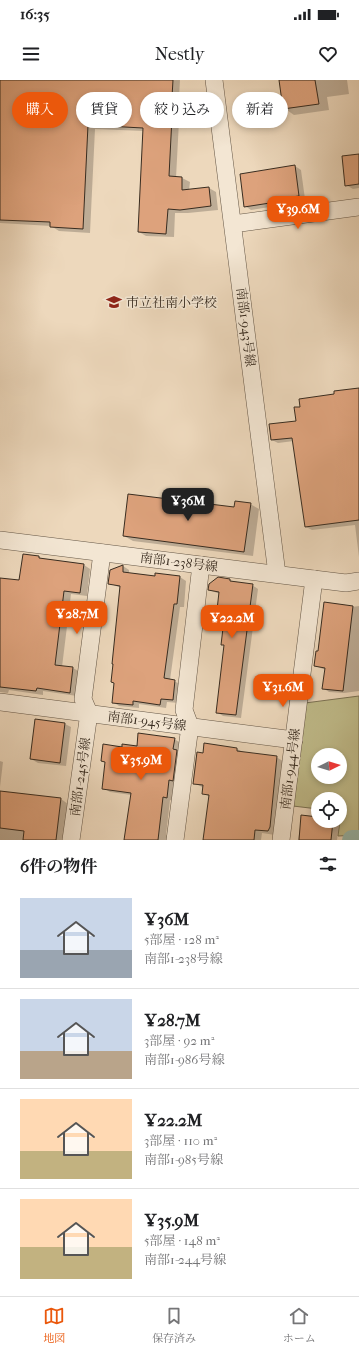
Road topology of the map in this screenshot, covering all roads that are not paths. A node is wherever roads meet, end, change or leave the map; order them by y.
1 (214, 80) edge
2 (359, 208) edge
3 (233, 224) junction
4 (0, 540) edge
5 (102, 553) junction
6 (201, 565) junction
7 (277, 574) junction
8 (314, 579) junction
9 (359, 581) edge
10 (0, 702) edge
11 (89, 713) junction
12 (190, 726) junction
13 (294, 740) junction
14 (71, 840) edge
15 (175, 840) edge
16 (281, 840) edge

1 - 3 street, 南部1-943号線
2 - 3 street
3 - 7 street, 南部1-943号線
4 - 5 street, 南部1-238号線
5 - 6 street, 南部1-238号線
5 - 11 street
6 - 7 street, 南部1-238号線
6 - 12 street
7 - 8 street, 南部1-238号線
8 - 9 street, 南部1-238号線
8 - 13 street, 南部1-944号線
10 - 11 street, 南部1-945号線
11 - 12 street, 南部1-945号線
11 - 14 street, 南部1-245号線
12 - 13 street, 南部1-945号線
12 - 15 street
13 - 16 street, 南部1-944号線

